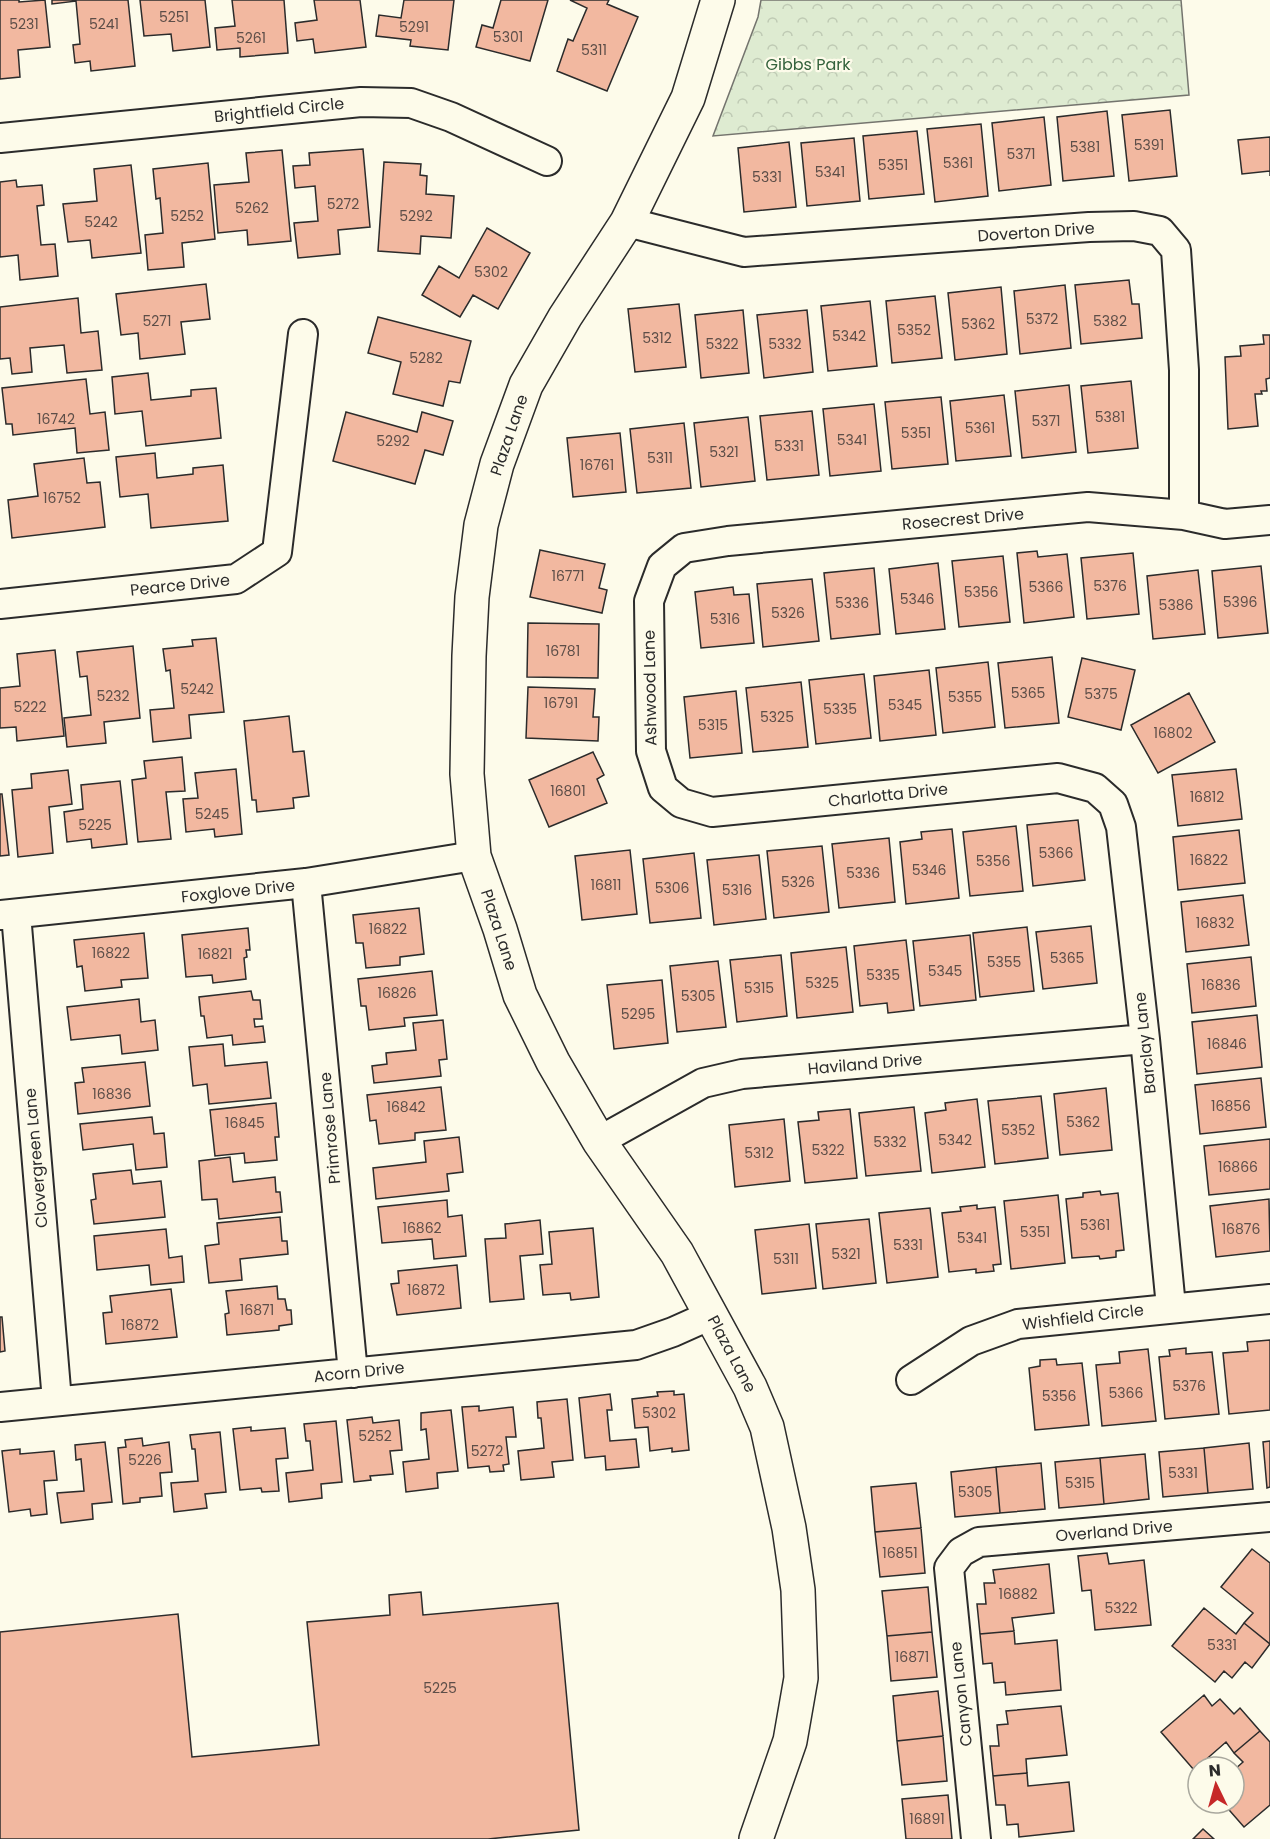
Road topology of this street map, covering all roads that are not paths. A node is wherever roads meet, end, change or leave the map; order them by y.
1 (718, 0) edge
2 (0, 138) edge
3 (547, 161) dead end
4 (627, 222) junction
5 (303, 333) dead end
6 (1184, 515) junction
7 (1270, 520) edge
8 (662, 566) joint
9 (0, 604) edge
10 (1095, 788) joint
11 (681, 803) joint
12 (474, 856) junction
13 (306, 883) junction
14 (8, 915) edge
15 (1145, 1039) junction
16 (599, 1141) junction
17 (1270, 1299) edge
18 (1171, 1307) junction
19 (711, 1315) junction
20 (353, 1373) junction
21 (911, 1380) dead end
22 (57, 1401) junction
23 (0, 1407) edge
24 (1270, 1517) edge
25 (961, 1552) joint
26 (756, 1839) edge
27 (976, 1839) edge

1 - 4 street, Plaza Lane
2 - 3 street, Brightfield Circle
4 - 6 street, Doverton Drive
4 - 12 street, Plaza Lane
5 - 9 street, Pearce Drive
6 - 7 street, Rosecrest Drive
6 - 8 street, Rosecrest Drive
8 - 11 street, Ashwood Lane
10 - 11 street, Charlotta Drive
10 - 15 street, Barclay Lane
12 - 13 street, Foxglove Drive
12 - 16 street, Plaza Lane
13 - 14 street, Foxglove Drive
13 - 20 street, Primrose Lane
14 - 22 street, Clovergreen Lane
15 - 16 street, Haviland Drive
15 - 18 street, Barclay Lane
16 - 19 street, Plaza Lane
17 - 18 street, Wishfield Circle
18 - 21 street, Wishfield Circle
19 - 20 street, Acorn Drive
19 - 26 street, Plaza Lane
20 - 22 street, Acorn Drive
22 - 23 street, Acorn Drive
24 - 25 street, Overland Drive
25 - 27 street, Canyon Lane

